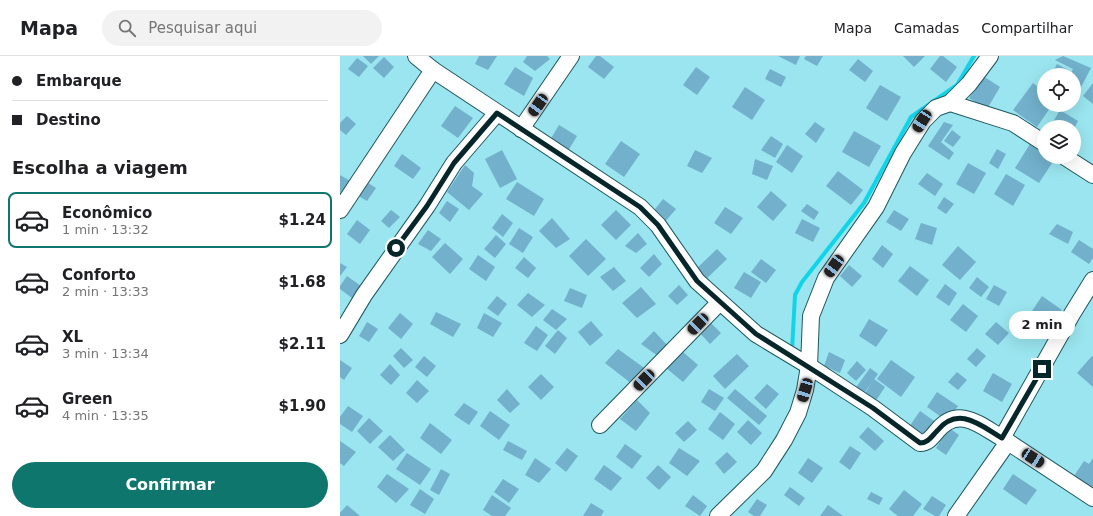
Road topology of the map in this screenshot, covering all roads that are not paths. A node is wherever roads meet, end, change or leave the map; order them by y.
1 (416, 56) edge
2 (571, 56) edge
3 (990, 56) edge
4 (433, 70) junction
5 (950, 103) junction
6 (497, 113) junction
7 (521, 129) junction
8 (1037, 138) edge
9 (1075, 164) edge
10 (1093, 176) edge
11 (340, 210) edge
12 (1093, 280) edge
13 (720, 302) junction
14 (340, 335) edge
15 (809, 366) junction
16 (600, 425) dead end
17 (1005, 440) junction
18 (1093, 498) edge
19 (718, 516) edge
20 (956, 516) edge

1 - 4 street
2 - 7 street
3 - 5 street
4 - 6 street
4 - 11 street
5 - 8 street
5 - 15 street
6 - 7 street
6 - 14 street
7 - 13 street
9 - 10 street
12 - 17 street
13 - 15 street
13 - 16 street
15 - 17 street
15 - 19 street
17 - 18 street
17 - 20 street

